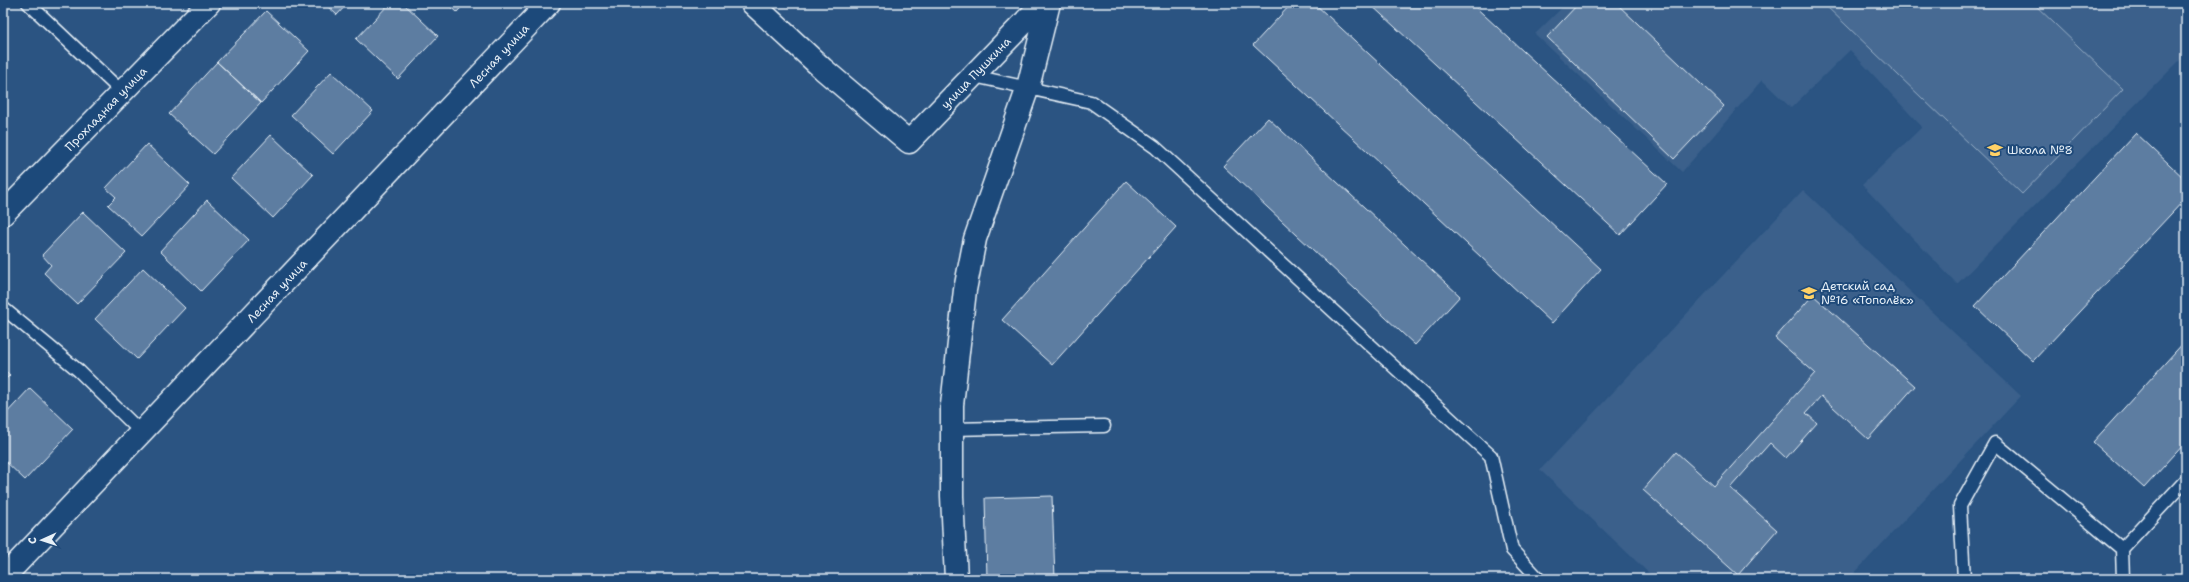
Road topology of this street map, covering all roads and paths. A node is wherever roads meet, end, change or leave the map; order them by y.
1 (28, 3) edge
2 (208, 3) edge
3 (549, 3) edge
4 (752, 3) edge
5 (1043, 3) edge
6 (1049, 3) edge
7 (974, 76) junction
8 (1028, 87) junction
9 (122, 92) junction
10 (3, 214) edge
11 (3, 308) edge
12 (1104, 426) dead end
13 (951, 429) junction
14 (142, 433) junction
15 (2186, 480) edge
16 (2122, 549) junction
17 (3, 578) edge
18 (956, 579) edge
19 (1539, 579) edge
20 (1964, 579) edge
21 (2123, 579) edge

1 - 9 lane
2 - 9 street, Прохладная улица
3 - 14 street, Лесная улица
4 - 7 street, улица Пушкина
5 - 7 street, улица Пушкина
6 - 8 street
7 - 8 lane
8 - 13 street
8 - 19 lane
9 - 10 street, Прохладная улица
11 - 14 lane
12 - 13 lane
13 - 18 street
14 - 17 street, Лесная улица
15 - 16 lane
16 - 20 lane
16 - 21 lane

